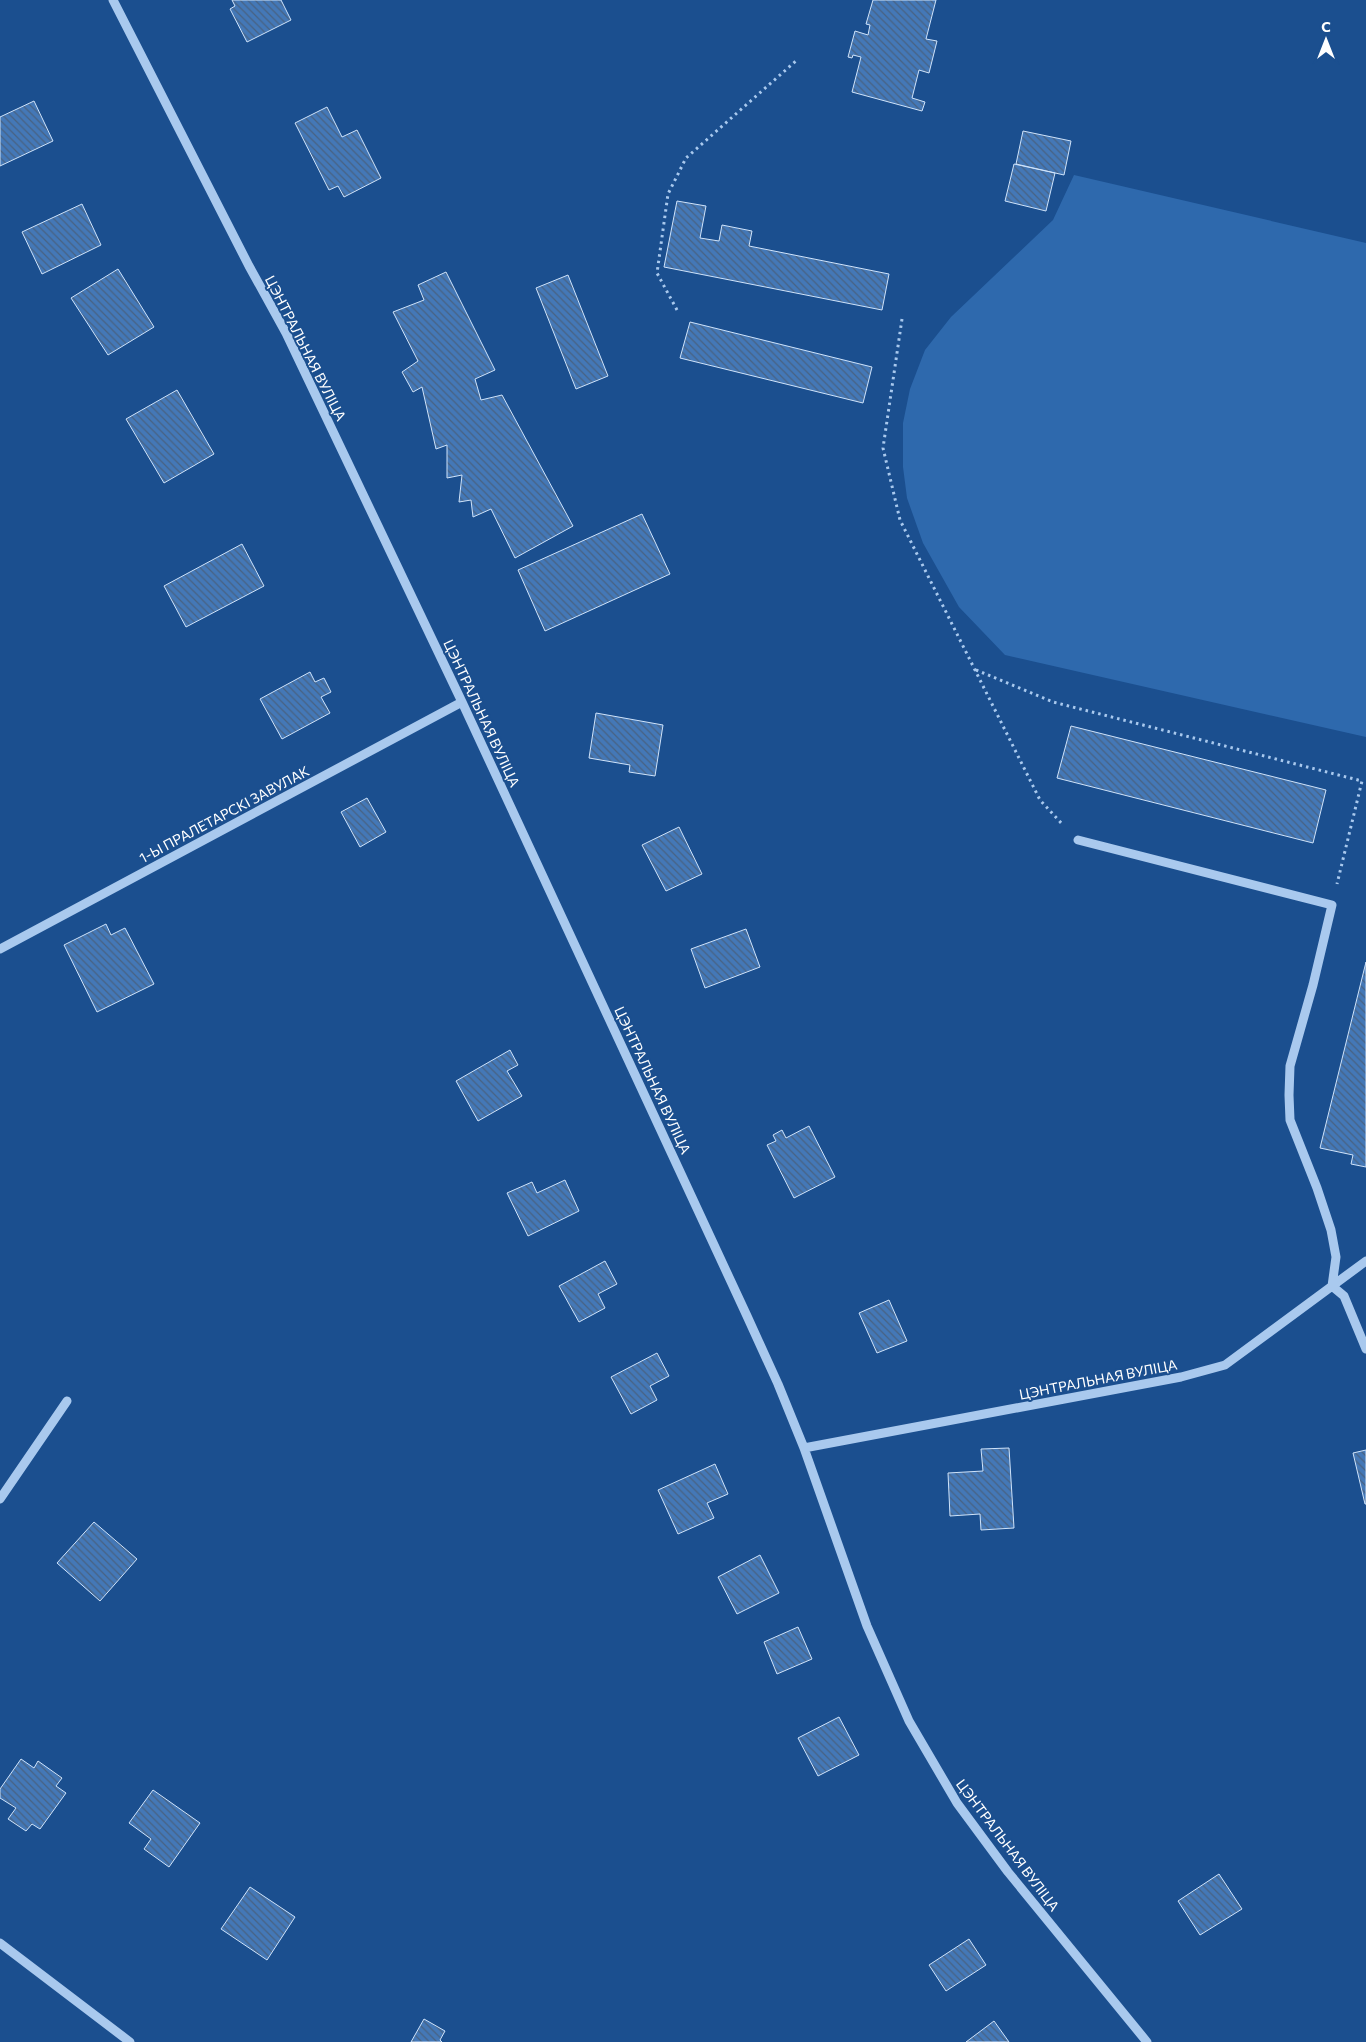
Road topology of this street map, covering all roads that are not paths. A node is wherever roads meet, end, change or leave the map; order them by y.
1 (113, 0) edge
2 (462, 702) junction
3 (1078, 840) road end
4 (0, 950) edge
5 (1366, 1261) edge
6 (1332, 1286) junction
7 (1366, 1349) edge
8 (67, 1401) dead end
9 (804, 1448) junction
10 (0, 1499) edge
11 (0, 1943) edge
12 (130, 2042) edge
13 (1147, 2042) edge

1 - 2 street, ЦЭНТРАЛЬНАЯ ВУЛІЦА
2 - 4 street, 1-Ы ПРАЛЕТАРСКІ ЗАВУЛАК
2 - 9 street, ЦЭНТРАЛЬНАЯ ВУЛІЦА
3 - 6 street
5 - 6 street, ЦЭНТРАЛЬНАЯ ВУЛІЦА
6 - 7 street
6 - 9 street, ЦЭНТРАЛЬНАЯ ВУЛІЦА
8 - 10 street
9 - 13 street, ЦЭНТРАЛЬНАЯ ВУЛІЦА
11 - 12 street

